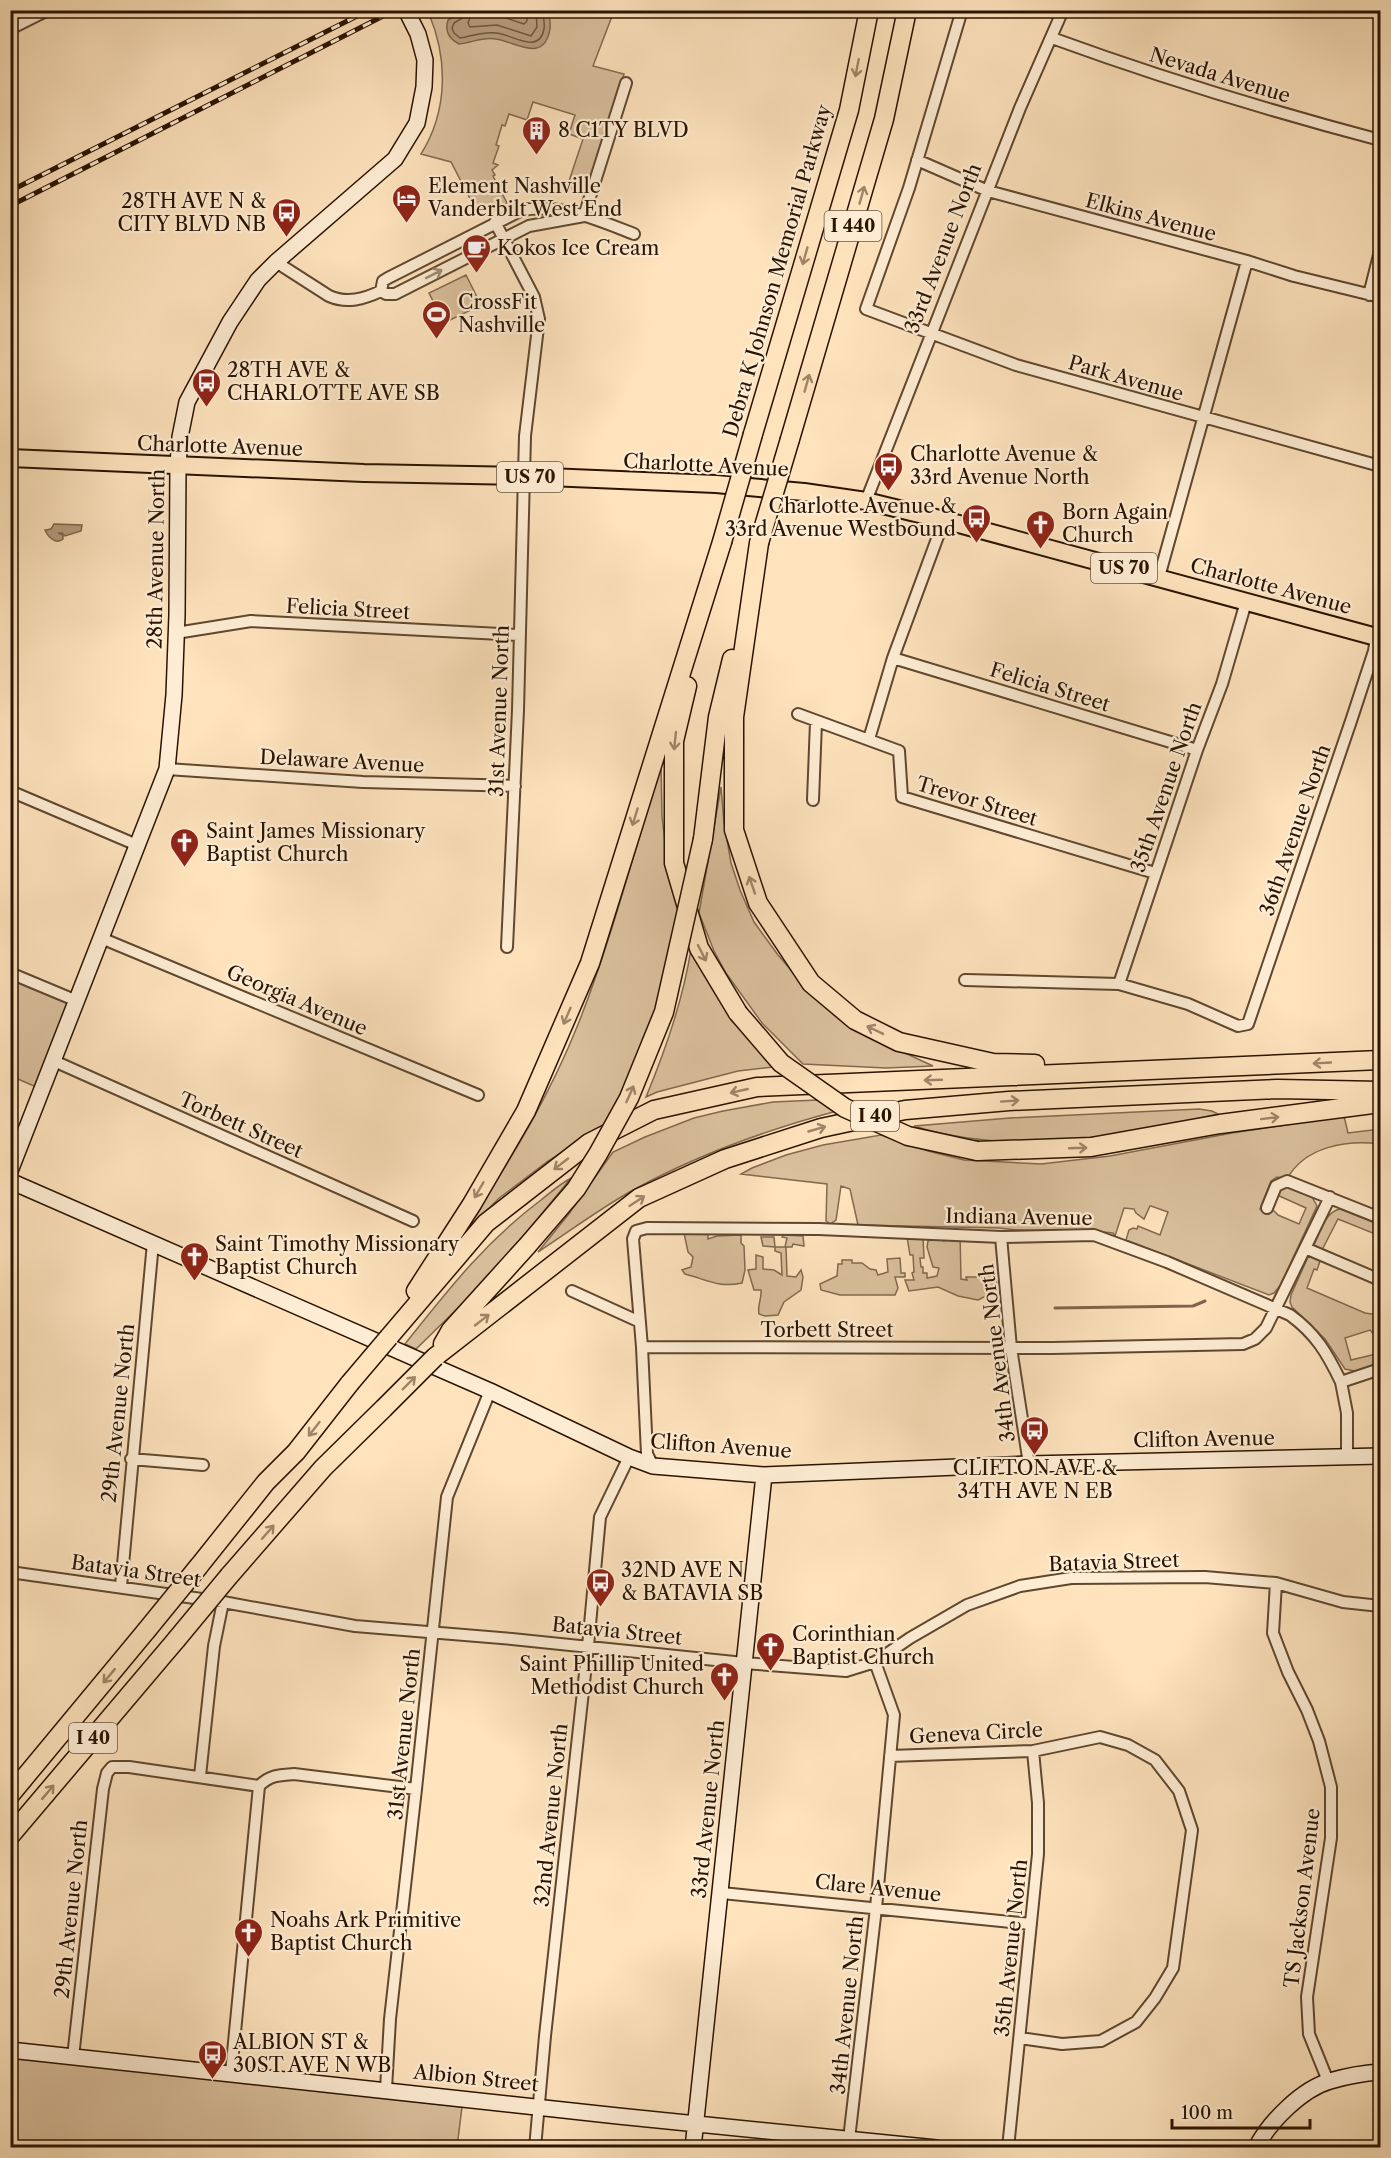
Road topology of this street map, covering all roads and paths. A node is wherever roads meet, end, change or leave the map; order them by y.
1 (48, 10) edge
2 (406, 10) edge
3 (869, 10) edge
4 (907, 10) edge
5 (962, 10) edge
6 (1063, 10) edge
7 (10, 29) edge
8 (1052, 38) junction
9 (627, 83) dead end
10 (1380, 140) edge
11 (916, 160) junction
12 (988, 191) junction
13 (584, 216) junction
14 (495, 222) junction
15 (634, 234) dead end
16 (504, 238) junction
17 (1380, 251) edge
18 (1247, 261) junction
19 (276, 262) junction
20 (381, 291) junction
21 (1369, 295) junction
22 (1380, 297) edge
23 (932, 335) junction
24 (1204, 419) junction
25 (10, 458) edge
26 (178, 465) junction
27 (1380, 466) edge
28 (524, 476) junction
29 (866, 501) junction
30 (944, 520) junction
31 (722, 542) junction
32 (759, 543) junction
33 (1159, 577) junction
34 (1246, 602) junction
35 (176, 633) junction
36 (519, 635) junction
37 (1378, 637) edge
38 (893, 658) junction
39 (798, 714) dead end
40 (816, 722) junction
41 (869, 739) junction
42 (1197, 750) junction
43 (167, 769) junction
44 (515, 786) junction
45 (10, 791) edge
46 (813, 800) dead end
47 (137, 845) junction
48 (1155, 873) junction
49 (101, 938) junction
50 (507, 947) dead end
51 (10, 973) edge
52 (965, 980) dead end
53 (1119, 984) junction
54 (77, 1001) junction
55 (1380, 1060) edge
56 (54, 1061) junction
57 (1181, 1069) junction
58 (1380, 1091) edge
59 (478, 1095) dead end
60 (1380, 1103) edge
61 (10, 1171) edge
62 (10, 1181) edge
63 (1330, 1197) junction
64 (1267, 1209) dead end
65 (1380, 1218) edge
66 (413, 1221) dead end
67 (1001, 1237) junction
68 (153, 1243) junction
69 (1305, 1248) junction
70 (1380, 1280) edge
71 (572, 1291) dead end
72 (1276, 1308) junction
73 (640, 1322) junction
74 (388, 1336) junction
75 (642, 1347) junction
76 (1011, 1348) junction
77 (435, 1357) junction
78 (1380, 1369) edge
79 (1341, 1382) junction
80 (490, 1391) junction
81 (1380, 1456) edge
82 (628, 1457) junction
83 (1347, 1457) junction
84 (131, 1459) junction
85 (1029, 1464) junction
86 (203, 1465) dead end
87 (653, 1466) junction
88 (764, 1475) junction
89 (10, 1572) edge
90 (1276, 1583) junction
91 (121, 1586) junction
92 (223, 1602) junction
93 (1380, 1606) edge
94 (433, 1632) junction
95 (588, 1646) junction
96 (875, 1662) junction
97 (744, 1663) junction
98 (1033, 1751) junction
99 (890, 1756) junction
100 (200, 1776) junction
101 (259, 1786) junction
102 (416, 1789) junction
103 (10, 1795) edge
104 (10, 1836) edge
105 (722, 1893) junction
106 (876, 1908) junction
107 (1031, 1924) junction
108 (1020, 2038) junction
109 (10, 2050) edge
110 (73, 2057) junction
111 (1380, 2072) edge
112 (231, 2073) junction
113 (1328, 2081) junction
114 (386, 2089) junction
115 (539, 2106) junction
116 (696, 2123) junction
117 (849, 2139) junction
118 (535, 2148) edge
119 (693, 2148) edge
120 (936, 2148) edge
121 (1008, 2148) edge
122 (1256, 2148) edge

1 - 7 street
2 - 19 street, 28th Avenue North
3 -> 31 highway, Debra K Johnson Memorial Parkway / I 440, bridge
32 -> 4 highway, I 440, bridge
5 - 11 street
6 - 8 street, 33rd Avenue North
8 - 10 street, Nevada Avenue
8 - 12 street, 33rd Avenue North
9 - 13 street
11 - 12 street, Elkins Avenue
11 - 23 street, Park Avenue
12 - 18 street, Elkins Avenue
12 - 23 street, 33rd Avenue North
13 - 14 street
13 - 15 street
13 - 16 street
14 - 16 street, 31st Avenue North
14 - 20 street
20 -> 16 street
16 - 28 street, 31st Avenue North
17 - 21 street
18 - 21 street, Elkins Avenue
18 - 24 street
19 - 20 street
19 - 26 street, 28th Avenue North
21 - 22 street, Elkins Avenue
23 - 24 street, Park Avenue
23 - 29 street, 33rd Avenue North
24 - 27 street, Park Avenue
24 - 33 street
25 - 26 main road, Charlotte Avenue / US 70
26 - 28 main road, Charlotte Avenue / US 70
26 - 35 street, 28th Avenue North
28 - 29 main road, Charlotte Avenue / US 70
28 - 36 street, 31st Avenue North
29 - 30 main road, Charlotte Avenue / US 70
30 - 33 main road, Charlotte Avenue / US 70
30 - 38 street
31 -> 60 highway, bridge
31 -> 74 highway
57 -> 32 highway
77 -> 32 highway, bridge
33 - 34 main road, Charlotte Avenue / US 70
34 - 37 main road, Charlotte Avenue / US 70
34 - 42 street, 35th Avenue North
35 - 36 street, Felicia Street
35 - 43 street, 28th Avenue North
36 - 44 street, 31st Avenue North
37 - 53 street, 36th Avenue North
38 - 41 street
38 - 42 street, Felicia Street
39 - 40 street, Trevor Street
40 - 41 street, Trevor Street
40 - 46 street
41 - 48 street, Trevor Street
42 - 48 street, 35th Avenue North
43 - 44 street, Delaware Avenue
43 - 47 street, 28th Avenue North
44 - 50 street, 31st Avenue North
45 - 47 street
47 - 49 street, 28th Avenue North
48 - 53 street, 35th Avenue North
49 - 54 street, 28th Avenue North
49 - 59 street, Georgia Avenue
51 - 54 street
52 - 53 street
54 - 56 street, 28th Avenue North
55 -> 57 highway, I 40
56 - 61 street, 28th Avenue North
56 - 66 street, Torbett Street
57 -> 74 highway, I 40
77 -> 58 highway, I 40
62 - 68 street, Clifton Avenue
63 - 64 street
63 - 65 street
63 - 69 street, Torbett Street
67 - 72 street, Indiana Avenue
67 - 73 street, Indiana Avenue
67 - 76 street, 34th Avenue North
68 - 80 street, Clifton Avenue
68 - 84 street, 29th Avenue North
69 - 70 street
69 - 72 street, Torbett Street
71 - 73 street
72 - 76 street, Torbett Street
72 - 79 street, Indiana Avenue
73 - 75 street
74 -> 103 highway, I 40, bridge
75 - 76 street, Torbett Street
75 - 87 street
76 - 85 street, 34th Avenue North
104 -> 77 highway, I 40, bridge
78 - 79 street
79 - 83 street, Indiana Avenue
80 - 82 street, Clifton Avenue
80 - 94 street, 31st Avenue North
81 - 83 street, Clifton Avenue
82 - 87 street, Clifton Avenue
82 - 95 street, 32nd Avenue North
83 - 85 street, Clifton Avenue
84 - 86 street
84 - 91 street, 29th Avenue North
85 - 88 street, Clifton Avenue
87 - 88 street, Clifton Avenue
88 - 97 street, 33rd Avenue North
89 - 91 street, Batavia Street
90 - 93 street, Batavia Street
90 - 96 street, Batavia Street
90 - 113 street, TS Jackson Avenue
91 - 92 street, Batavia Street
92 - 94 street, Batavia Street
92 - 100 street
94 - 95 street, Batavia Street
94 - 102 street, 31st Avenue North
95 - 97 street, Batavia Street
95 - 115 street, 32nd Avenue North
96 - 97 street, Batavia Street
96 - 99 street, 34th Avenue North
97 - 105 street, 33rd Avenue North
98 - 99 street, Geneva Circle
98 - 107 street, 35th Avenue North
98 - 108 street, Geneva Circle
99 - 106 street, 34th Avenue North
100 - 101 street
100 - 110 street, 29th Avenue North
101 - 102 street
101 - 112 street
102 - 114 street, 31st Avenue North
105 - 106 street, Clare Avenue
105 - 116 street, 33rd Avenue North
106 - 107 street, Clare Avenue
106 - 117 street, 34th Avenue North
107 - 108 street, 35th Avenue North
108 - 121 street, 35th Avenue North
109 - 110 street, Albion Street
110 - 112 street, Albion Street
111 - 113 street
112 - 114 street, Albion Street
113 - 122 street
114 - 115 street, Albion Street
115 - 116 street, Albion Street
115 - 118 street, 32nd Avenue North
116 - 117 street, Albion Street
116 - 119 street, 33rd Avenue North
117 - 120 street, Albion Street

